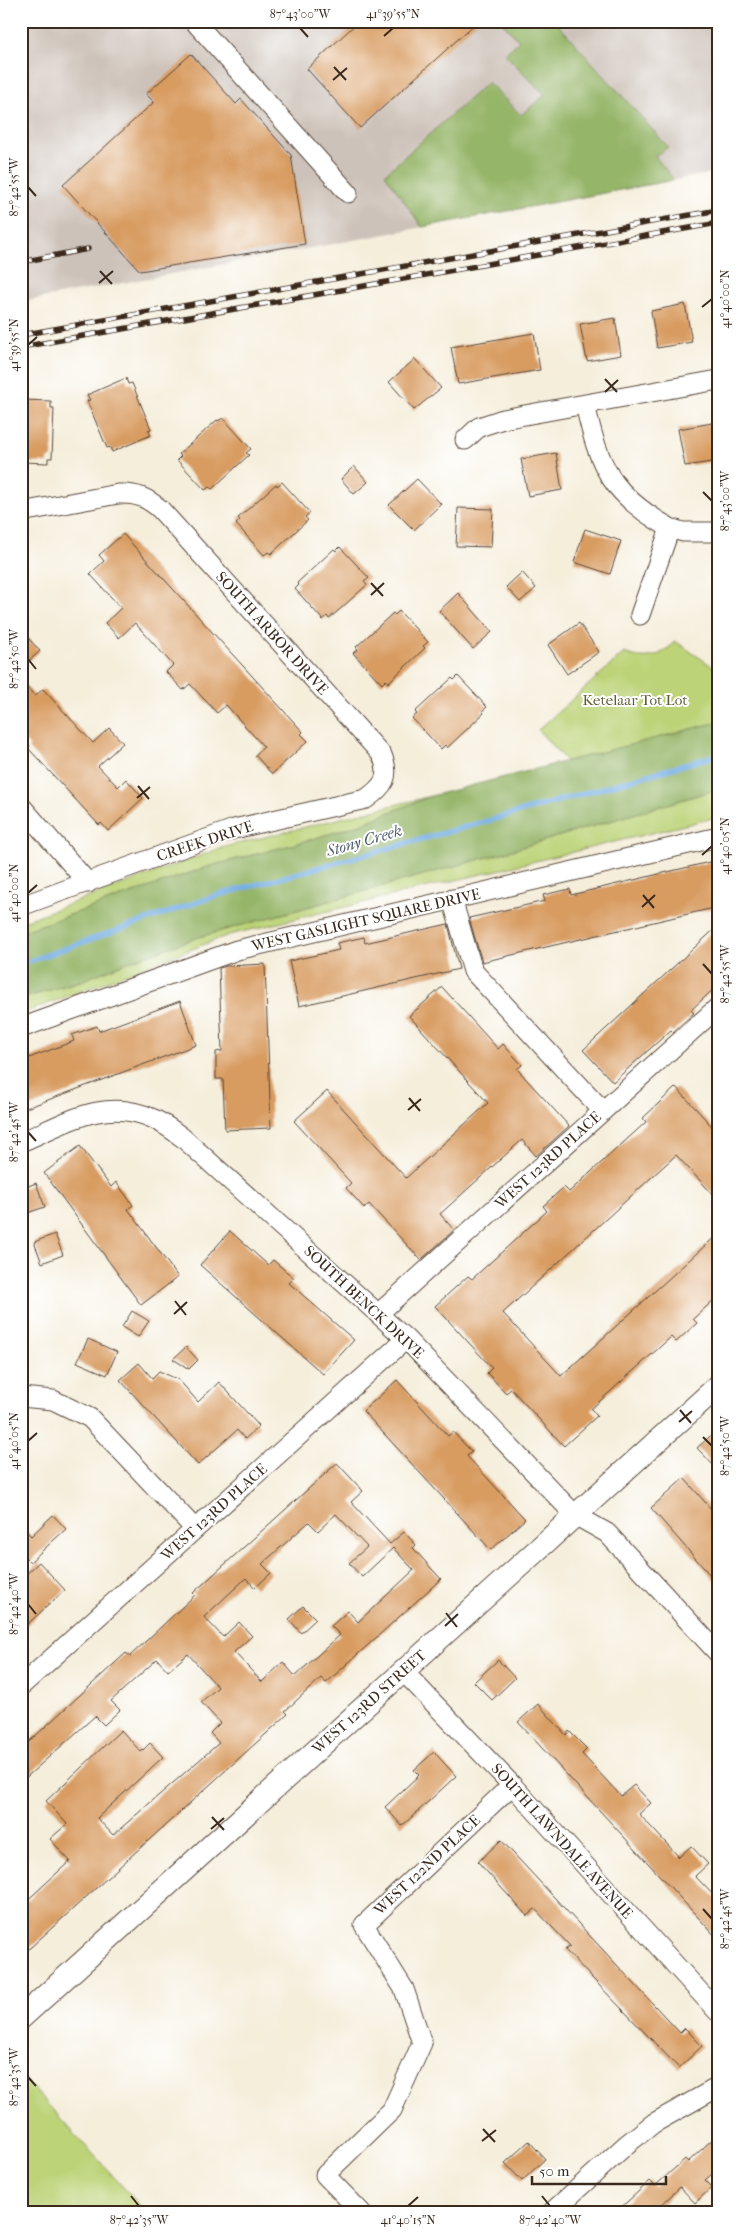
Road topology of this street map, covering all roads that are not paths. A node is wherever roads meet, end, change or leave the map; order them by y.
1 (194, 21) edge
2 (348, 193) dead end
3 (718, 380) edge
4 (585, 404) junction
5 (465, 440) dead end
6 (21, 512) edge
7 (670, 528) junction
8 (718, 532) edge
9 (640, 615) dead end
10 (385, 780) joint
11 (21, 806) edge
12 (718, 837) edge
13 (88, 883) junction
14 (452, 899) junction
15 (21, 906) edge
16 (718, 1007) edge
17 (21, 1028) edge
18 (603, 1111) junction
19 (21, 1142) edge
20 (378, 1314) junction
21 (406, 1339) junction
22 (718, 1386) edge
23 (21, 1397) edge
24 (575, 1515) junction
25 (195, 1529) junction
26 (718, 1653) edge
27 (404, 1671) junction
28 (21, 1686) edge
29 (512, 1785) junction
30 (718, 2012) edge
31 (21, 2018) edge
32 (718, 2087) edge
33 (361, 2212) edge
34 (552, 2212) edge

1 - 2 street
3 - 4 street
4 - 5 street
4 - 7 street
6 - 10 street, SOUTH ARBOR DRIVE
7 - 8 street
7 - 9 street
10 - 13 street, CREEK DRIVE
11 - 13 street
12 - 14 street, WEST GASLIGHT SQUARE DRIVE
13 - 15 street, CREEK DRIVE
14 - 17 street, WEST GASLIGHT SQUARE DRIVE
14 - 18 street
16 - 18 street, WEST 123RD PLACE
18 - 20 street, WEST 123RD PLACE
19 - 20 street, SOUTH BENCK DRIVE
20 - 21 street, SOUTH BENCK DRIVE
21 - 24 street, SOUTH BENCK DRIVE
21 - 25 street, WEST 123RD PLACE
22 - 24 street, WEST 123RD STREET
23 - 25 street
24 - 26 street, SOUTH BENCK DRIVE
24 - 27 street, WEST 123RD STREET
25 - 28 street, WEST 123RD PLACE
27 - 29 street, SOUTH LAWNDALE AVENUE
27 - 31 street, WEST 123RD STREET
29 - 30 street, SOUTH LAWNDALE AVENUE
29 - 33 street, WEST 122ND PLACE
32 - 34 street

